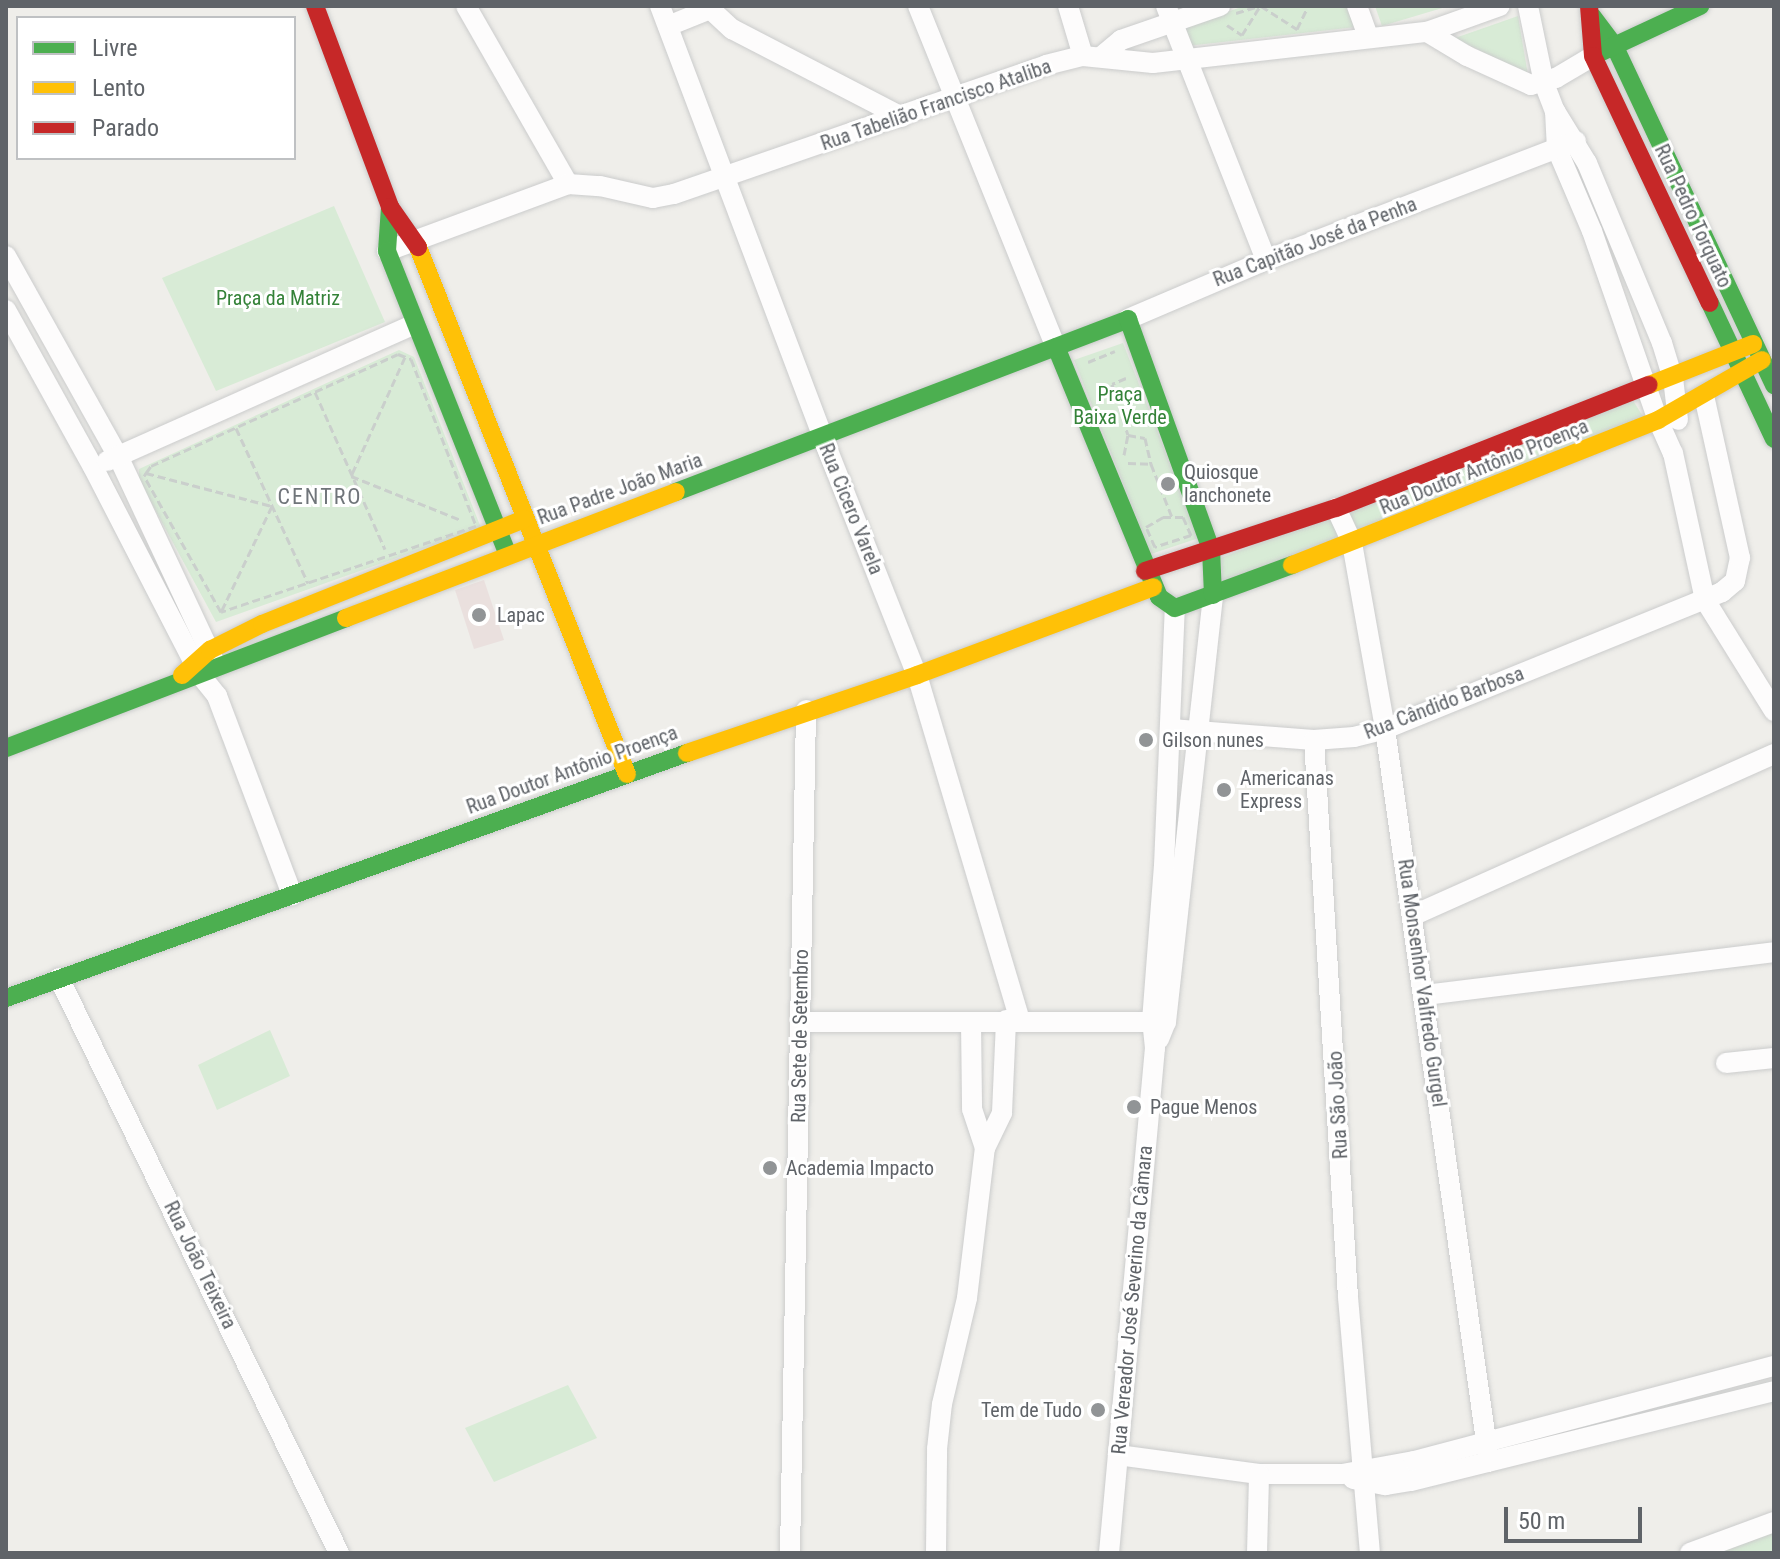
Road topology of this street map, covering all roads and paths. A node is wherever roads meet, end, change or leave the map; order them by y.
1 (315, 6) edge
2 (466, 6) edge
3 (660, 6) edge
4 (918, 6) edge
5 (1068, 6) edge
6 (1261, 6) edge
7 (1308, 6) edge
8 (1357, 6) edge
9 (1500, 6) edge
10 (1528, 6) edge
11 (1700, 6) edge
12 (709, 8) edge
13 (1591, 11) edge
14 (1219, 13) edge
15 (1169, 14) edge
16 (668, 26) junction
17 (1427, 32) junction
18 (1368, 37) junction
19 (1614, 45) junction
20 (1092, 56) junction
21 (1593, 56) junction
22 (1185, 60) junction
23 (1544, 83) junction
24 (954, 98) junction
25 (902, 117) junction
26 (1567, 145) junction
27 (1663, 149) junction
28 (1642, 158) junction
29 (726, 177) junction
30 (568, 184) junction
31 (390, 207) junction
32 (415, 239) junction
33 (1705, 240) junction
34 (1684, 250) junction
35 (387, 251) junction
36 (6, 256) edge
37 (1266, 260) junction
38 (432, 281) junction
39 (403, 291) junction
40 (6, 310) edge
41 (1128, 319) junction
42 (450, 328) junction
43 (416, 332) junction
44 (1056, 347) junction
45 (1766, 348) edge
46 (1121, 349) dead end
47 (1733, 353) junction
48 (405, 357) junction
49 (1081, 365) dead end
50 (1130, 369) dead end
51 (1742, 374) junction
52 (1129, 376) junction
53 (1673, 378) junction
54 (1112, 384) junction
55 (1774, 385) edge
56 (1102, 386) dead end
57 (1135, 387) dead end
58 (1646, 387) junction
59 (315, 392) junction
60 (1704, 396) junction
61 (1679, 410) junction
62 (1658, 420) junction
63 (236, 428) junction
64 (1147, 430) dead end
65 (1128, 435) junction
66 (823, 438) junction
67 (1145, 438) junction
68 (1774, 439) edge
69 (1673, 453) junction
70 (500, 454) junction
71 (118, 456) junction
72 (1123, 463) junction
73 (1151, 464) junction
74 (470, 465) junction
75 (93, 467) junction
76 (146, 473) junction
77 (1128, 475) dead end
78 (351, 476) junction
79 (272, 506) junction
80 (1336, 508) junction
81 (1144, 512) dead end
82 (1172, 517) junction
83 (525, 519) junction
84 (1150, 525) junction
85 (476, 526) junction
86 (498, 530) junction
87 (1352, 543) junction
88 (536, 544) junction
89 (1211, 549) junction
90 (508, 554) junction
91 (388, 556) junction
92 (1149, 579) junction
93 (308, 583) junction
94 (356, 588) junction
95 (1213, 595) junction
96 (1705, 600) junction
97 (1175, 608) junction
98 (365, 609) junction
99 (221, 612) junction
100 (206, 663) junction
101 (917, 675) junction
102 (806, 710) junction
103 (1774, 711) edge
104 (1171, 729) junction
105 (1385, 729) junction
106 (1198, 731) junction
107 (1314, 740) junction
108 (6, 748) edge
109 (1774, 754) edge
110 (627, 774) junction
111 (1174, 867) junction
112 (292, 895) junction
113 (1414, 915) junction
114 (1774, 952) edge
115 (59, 978) junction
116 (1425, 995) junction
117 (6, 998) edge
118 (1013, 1020) junction
119 (1159, 1021) junction
120 (801, 1022) junction
121 (971, 1022) junction
122 (1774, 1058) edge
123 (1726, 1063) dead end
124 (985, 1148) junction
125 (1774, 1366) edge
126 (1774, 1391) edge
127 (1488, 1452) junction
128 (1118, 1455) junction
129 (1259, 1474) junction
130 (1355, 1475) junction
131 (1774, 1522) edge
132 (339, 1553) edge
133 (790, 1553) edge
134 (936, 1553) edge
135 (1109, 1553) edge
136 (1257, 1553) edge
137 (1370, 1553) edge
138 (1690, 1553) edge

1 - 31 main road
2 - 30 street
3 - 16 street, Rua Cicero Varela
4 - 24 street
5 - 20 street
6 - 7 path
6 - 14 path
8 - 18 street
9 - 17 street, Rua Tabelião Francisco Ataliba
10 - 23 street
11 - 19 main road
12 - 16 street
12 - 25 street
13 - 19 main road, Rua Pedro Torquato
13 - 21 main road, Rua Pedro Torquato
14 - 15 street
15 - 20 street
15 - 22 street
16 - 29 street, Rua Cicero Varela
17 - 18 street, Rua Tabelião Francisco Ataliba
17 - 23 street
18 - 22 street, Rua Tabelião Francisco Ataliba
19 - 21 main road
19 - 27 main road, Rua Pedro Torquato
20 - 22 street, Rua Tabelião Francisco Ataliba
20 - 24 street, Rua Tabelião Francisco Ataliba
21 - 23 street
21 - 28 main road, Rua Pedro Torquato
22 - 37 street
23 - 26 street
24 - 25 street, Rua Tabelião Francisco Ataliba
24 - 44 street
25 - 29 street, Rua Tabelião Francisco Ataliba
26 - 37 street, Rua Capitão José da Penha
26 - 53 street
26 - 58 street
27 - 28 main road
27 - 33 main road, Rua Pedro Torquato
28 - 34 main road, Rua Pedro Torquato
29 - 30 street, Rua Tabelião Francisco Ataliba
29 - 66 street, Rua Cicero Varela
30 - 32 street, Rua Tabelião Francisco Ataliba
31 - 32 main road
31 - 35 main road
32 - 35 street, Rua Tabelião Francisco Ataliba
32 - 38 main road
33 - 34 main road
33 - 45 main road, Rua Pedro Torquato
34 - 47 main road, Rua Pedro Torquato
35 - 39 main road
36 - 71 street
37 - 41 street, Rua Capitão José da Penha
38 - 39 street
38 - 42 main road
39 - 43 main road
40 - 75 street
41 - 44 main road, Rua Capitão José da Penha
41 - 89 main road
42 - 43 street
42 - 70 main road
43 - 71 street
43 - 74 main road
44 - 66 main road, Rua Padre João Maria
44 - 92 main road
45 - 47 main road, Rua Doutor Antônio Proença
45 - 51 main road, Rua Doutor Antônio Proença
45 - 55 main road, Rua Pedro Torquato
46 - 49 path
47 - 51 main road, Rua Pedro Torquato
47 - 53 main road, Rua Doutor Antônio Proença
48 - 59 path
48 - 78 path
48 - 85 path
50 - 52 path
51 - 60 main road, Rua Doutor Antônio Proença
51 - 68 main road, Rua Pedro Torquato
52 - 54 path
52 - 57 path
53 - 58 main road, Rua Doutor Antônio Proença
53 - 61 street
54 - 56 path
54 - 65 path
58 - 62 street
58 - 80 main road, Rua Doutor Antônio Proença
59 - 63 path
59 - 78 path
60 - 61 main road, Rua Doutor Antônio Proença
60 - 96 street, Rua Cândido Barbosa
61 - 62 main road, Rua Doutor Antônio Proença
61 - 69 street
62 - 69 street
62 - 87 main road, Rua Doutor Antônio Proença
63 - 76 path
63 - 79 path
64 - 67 path
65 - 67 path
65 - 72 path
66 - 88 main road, Rua Padre João Maria
66 - 101 street, Rua Cicero Varela
67 - 73 path
69 - 96 street
70 - 74 street
70 - 83 main road
71 - 75 street
71 - 100 street
72 - 73 path
72 - 77 path
73 - 82 path
74 - 86 main road
75 - 100 street
76 - 79 path
76 - 99 path
78 - 85 path
78 - 91 path
79 - 93 path
79 - 99 path
80 - 87 street, Rua Monsenhor Valfredo Gurgel
80 - 89 main road, Rua Doutor Antônio Proença
81 - 84 path
82 - 84 path
82 - 84 path
83 - 86 main road
83 - 88 main road
85 - 91 path
86 - 90 main road
86 - 94 main road
87 - 95 main road, Rua Doutor Antônio Proença
87 - 105 street, Rua Monsenhor Valfredo Gurgel
88 - 90 main road, Rua Padre João Maria
88 - 110 main road
89 - 92 main road
89 - 95 main road
90 - 98 main road, Rua Padre João Maria
91 - 93 path
92 - 97 main road
92 - 101 main road, Rua Doutor Antônio Proença
93 - 99 path
94 - 98 main road
94 - 100 main road
95 - 97 main road
95 - 106 street, Rua Vereador José Severino da Câmara
96 - 103 street
96 - 105 street, Rua Cândido Barbosa
97 - 104 street, Rua Vereador José Severino da Câmara
98 - 100 main road, Rua Padre João Maria
100 - 108 main road
100 - 112 street
101 - 102 main road, Rua Doutor Antônio Proença
101 - 118 street, Rua Cicero Varela
102 - 110 main road, Rua Doutor Antônio Proença
102 - 120 street, Rua Sete de Setembro
104 - 106 street, Rua Cândido Barbosa
104 - 111 street, Rua Vereador José Severino da Câmara
105 - 107 street, Rua Cândido Barbosa
105 - 113 street, Rua Monsenhor Valfredo Gurgel
106 - 107 street, Rua Cândido Barbosa
106 - 111 street, Rua Vereador José Severino da Câmara
107 - 130 street, Rua São João
109 - 113 street
110 - 112 main road, Rua Doutor Antônio Proença
111 - 119 street, Rua Vereador José Severino da Câmara
112 - 115 main road, Rua Doutor Antônio Proença
113 - 116 street, Rua Monsenhor Valfredo Gurgel
114 - 116 street
115 - 117 main road, Rua Doutor Antônio Proença
115 - 132 street, Rua João Teixeira
116 - 127 street, Rua Monsenhor Valfredo Gurgel
118 - 119 street
118 - 121 street
118 - 124 street, Rua Cicero Varela
119 - 128 street, Rua Vereador José Severino da Câmara
120 - 121 street
120 - 133 street, Rua Sete de Setembro
121 - 124 street
122 - 123 street
124 - 134 street
125 - 127 street
126 - 127 street
127 - 130 street
128 - 129 street
128 - 135 street, Rua Vereador José Severino da Câmara
129 - 130 street
129 - 136 street
130 - 137 street, Rua São João
131 - 138 street

